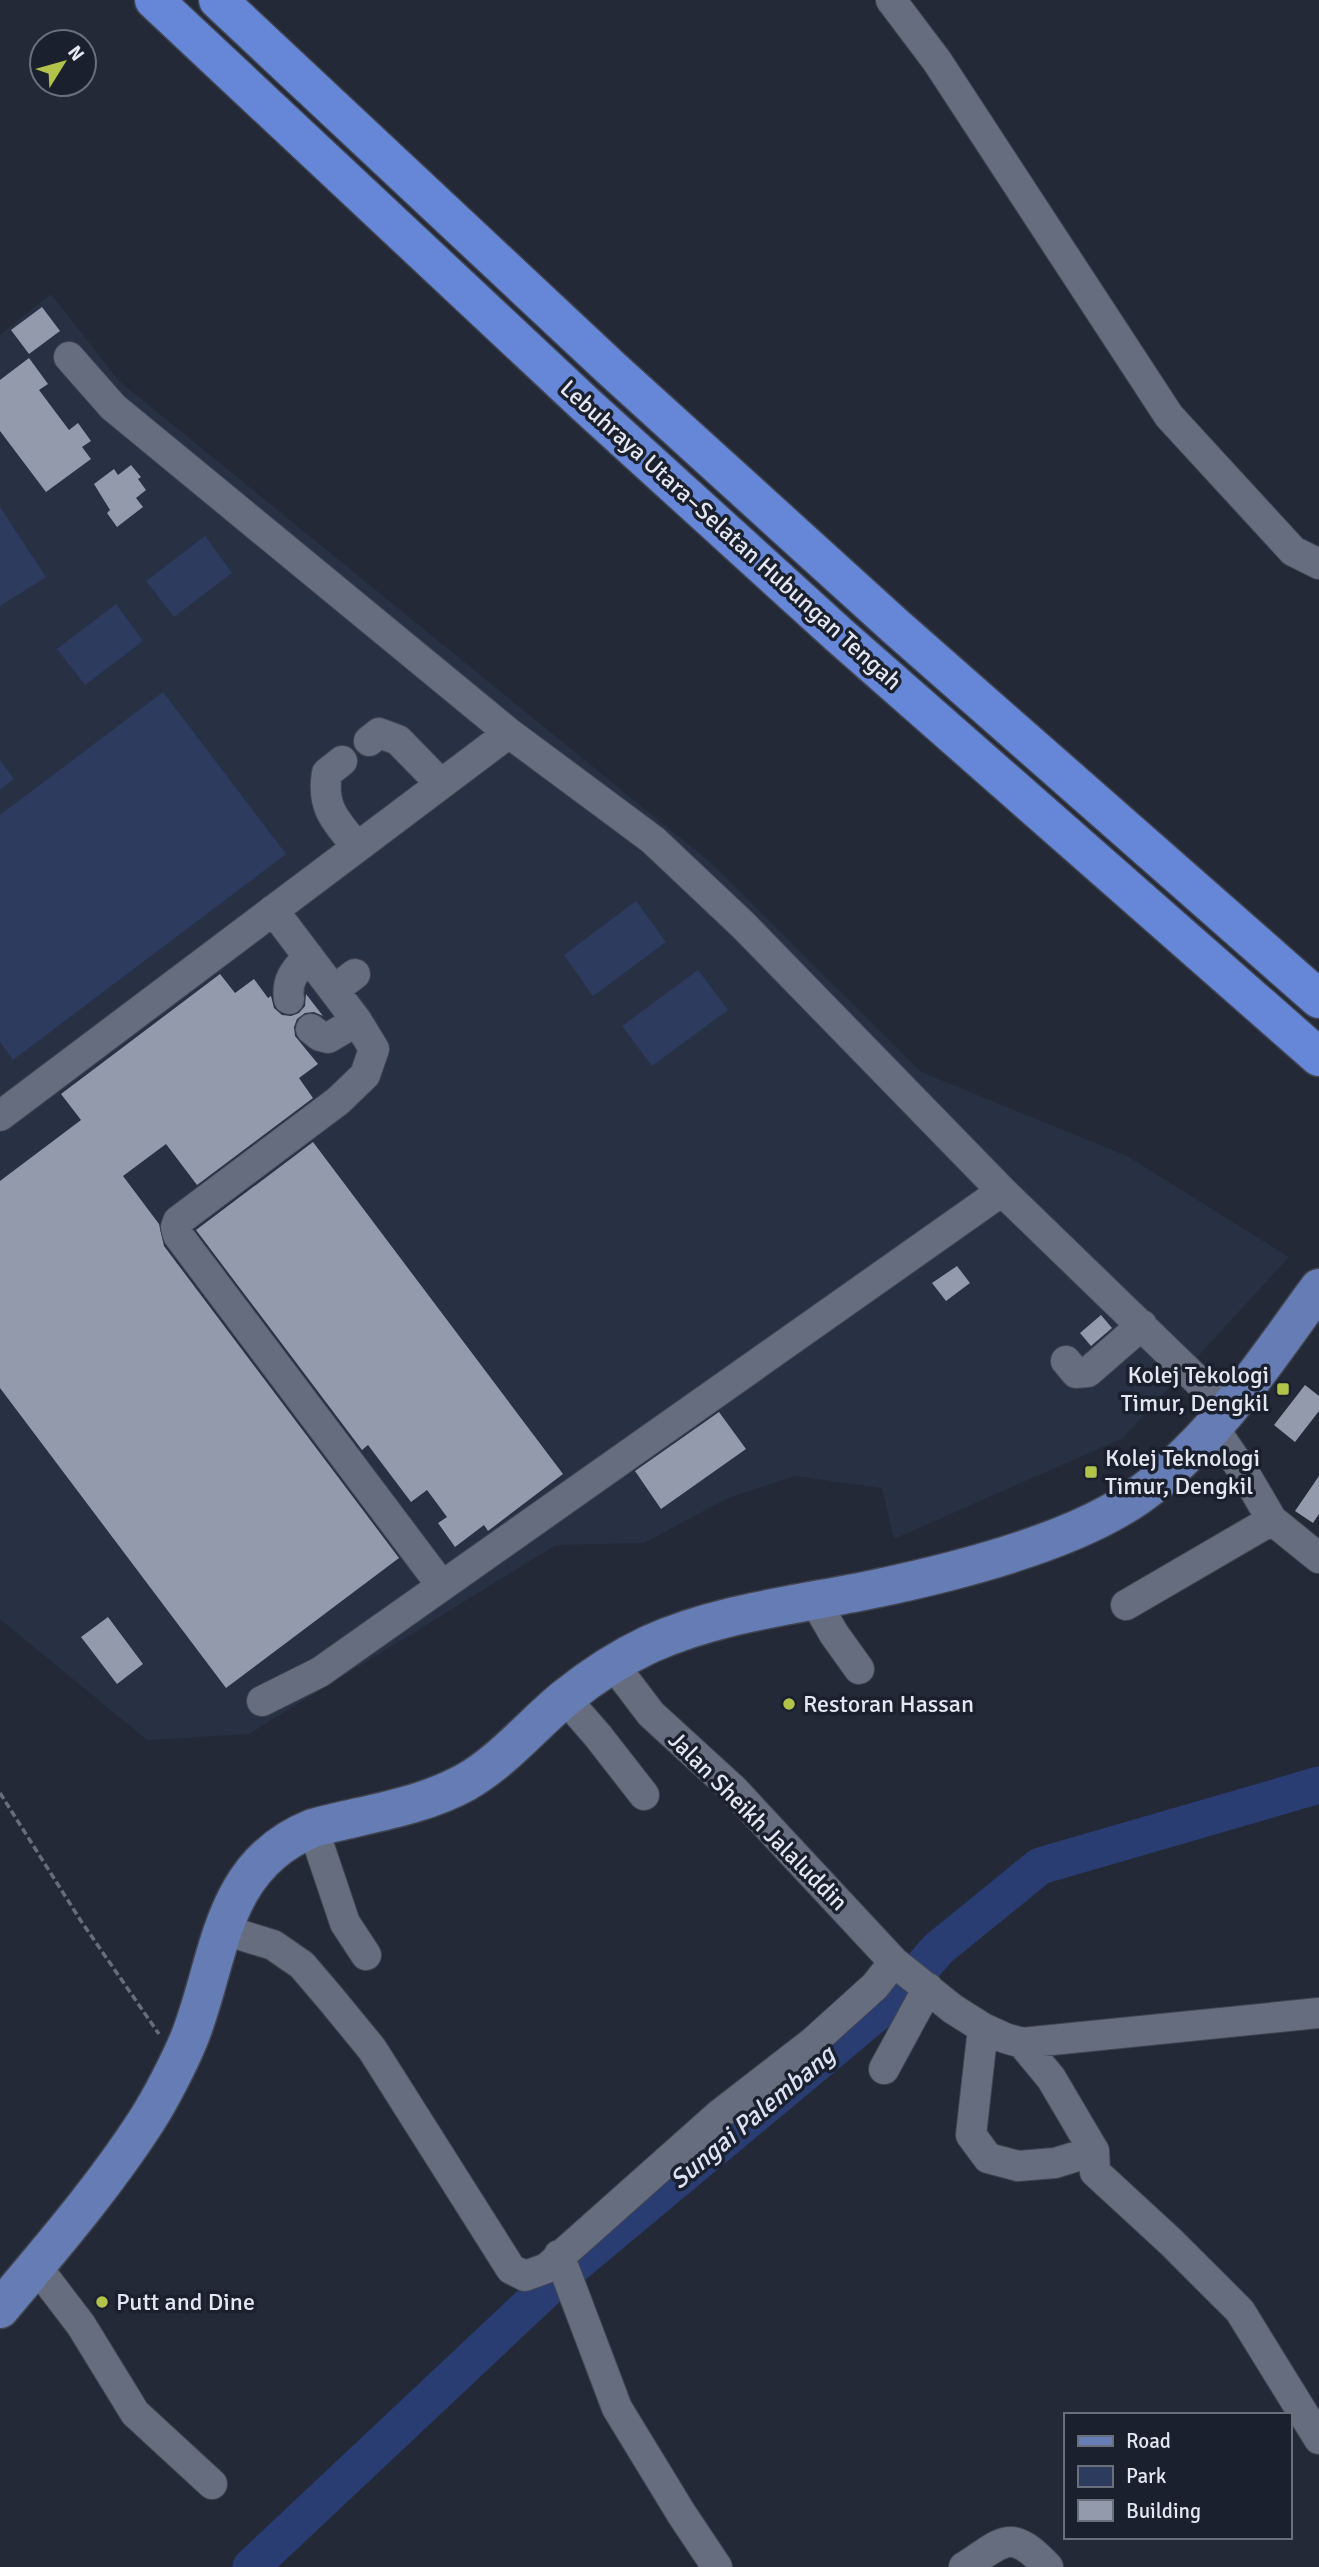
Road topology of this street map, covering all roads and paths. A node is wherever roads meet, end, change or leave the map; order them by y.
1 (154, 0) edge
2 (218, 0) edge
3 (891, 0) edge
4 (69, 357) dead end
5 (1319, 564) edge
6 (509, 733) junction
7 (374, 737) dead end
8 (334, 767) dead end
9 (441, 784) junction
10 (357, 847) junction
11 (273, 910) junction
12 (308, 956) junction
13 (289, 999) dead end
14 (1319, 999) edge
15 (357, 1021) junction
16 (316, 1033) dead end
17 (1319, 1057) edge
18 (0, 1116) edge
19 (1002, 1191) junction
20 (1319, 1288) edge
21 (1142, 1325) junction
22 (1066, 1360) dead end
23 (1220, 1419) junction
24 (1272, 1520) junction
25 (1319, 1558) edge
26 (442, 1586) junction
27 (816, 1601) junction
28 (1126, 1605) dead end
29 (613, 1664) junction
30 (859, 1669) dead end
31 (565, 1698) junction
32 (262, 1701) dead end
33 (0, 1793) edge
34 (644, 1795) dead end
35 (313, 1828) junction
36 (221, 1929) junction
37 (366, 1955) dead end
38 (913, 1977) junction
39 (1319, 2013) edge
40 (983, 2028) junction
41 (1022, 2043) junction
42 (178, 2062) junction
43 (884, 2069) dead end
44 (1094, 2151) junction
45 (36, 2266) junction
46 (564, 2268) junction
47 (0, 2309) edge
48 (1319, 2439) edge
49 (212, 2484) dead end
50 (717, 2567) edge
51 (964, 2567) edge
52 (1048, 2567) edge

1 - 17 highway, Lebuhraya Utara–Selatan Hubungan Tengah
2 - 14 highway, Lebuhraya Utara–Selatan Hubungan Tengah
3 - 5 street
4 - 6 street
6 - 9 street
6 - 19 street
7 - 9 street
8 - 10 street
9 - 10 street
10 - 11 street
11 - 12 street
11 - 18 street
12 - 13 street
12 - 15 street
15 - 16 street
15 - 26 street
19 - 21 street
19 - 26 street
20 - 23 main road
21 - 22 street
21 - 23 street
23 - 24 street
23 - 27 main road
24 - 25 street
24 - 28 street
26 - 32 street
27 - 29 main road
27 - 30 street
29 - 31 main road
29 - 38 street, Jalan Sheikh Jalaluddin
31 - 34 street
31 - 35 main road
33 - 42 path
35 - 36 main road
35 - 37 street
36 - 42 main road
36 - 46 street
38 - 40 street, Jalan Sheikh Jalaluddin
38 - 43 street
38 - 46 street
39 - 41 street
40 - 41 street
40 - 44 street
41 - 44 street
42 - 45 main road
44 - 48 street
45 - 47 main road
45 - 49 street
46 - 50 street
51 - 52 street

